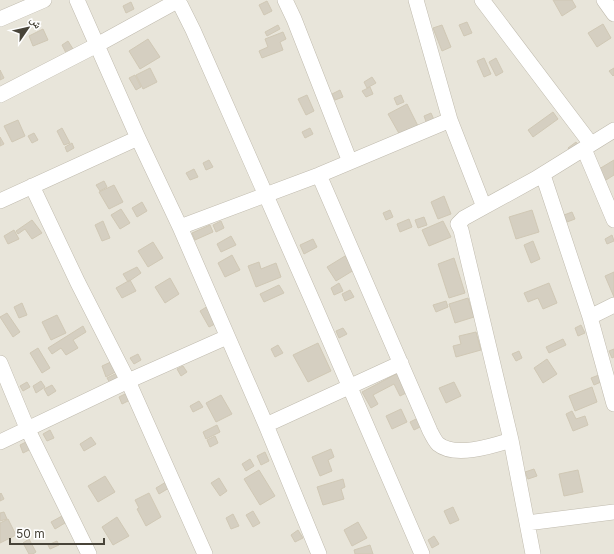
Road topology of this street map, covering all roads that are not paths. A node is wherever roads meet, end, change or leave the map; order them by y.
1 (44, 0) edge
2 (77, 0) edge
3 (179, 0) edge
4 (285, 0) edge
5 (416, 0) edge
6 (482, 0) edge
7 (604, 0) edge
8 (614, 14) edge
9 (0, 19) edge
10 (97, 45) junction
11 (0, 95) edge
12 (450, 120) junction
13 (614, 130) edge
14 (138, 138) junction
15 (587, 147) junction
16 (350, 162) junction
17 (320, 175) junction
18 (543, 175) junction
19 (32, 186) junction
20 (266, 195) junction
21 (0, 201) edge
22 (484, 207) junction
23 (614, 220) edge
24 (180, 227) junction
25 (614, 305) edge
26 (590, 317) junction
27 (227, 337) junction
28 (401, 363) junction
29 (0, 364) edge
30 (128, 381) junction
31 (350, 387) junction
32 (614, 404) edge
33 (266, 425) junction
34 (28, 428) junction
35 (511, 440) junction
36 (0, 442) edge
37 (614, 512) edge
38 (527, 523) junction
39 (89, 554) edge
40 (205, 554) edge
41 (319, 554) edge
42 (422, 554) edge
43 (533, 554) edge

1 - 9 street
2 - 10 street
3 - 10 street
3 - 20 street
4 - 16 street
5 - 12 street
6 - 15 street
7 - 8 street
10 - 11 street
10 - 14 street
12 - 16 street
12 - 22 street
13 - 15 street
14 - 19 street
14 - 24 street
15 - 18 street
15 - 23 street
16 - 17 street
17 - 20 street
17 - 28 street
18 - 22 street
18 - 26 street
19 - 21 street
19 - 30 street
20 - 24 street
20 - 31 street
22 - 35 street
24 - 27 street
25 - 26 street
26 - 32 street
27 - 30 street
27 - 33 street
28 - 31 street
28 - 35 street
29 - 34 street
30 - 34 street
30 - 40 street
31 - 33 street
31 - 42 street
33 - 41 street
34 - 36 street
34 - 39 street
35 - 38 street
37 - 38 street
38 - 43 street

